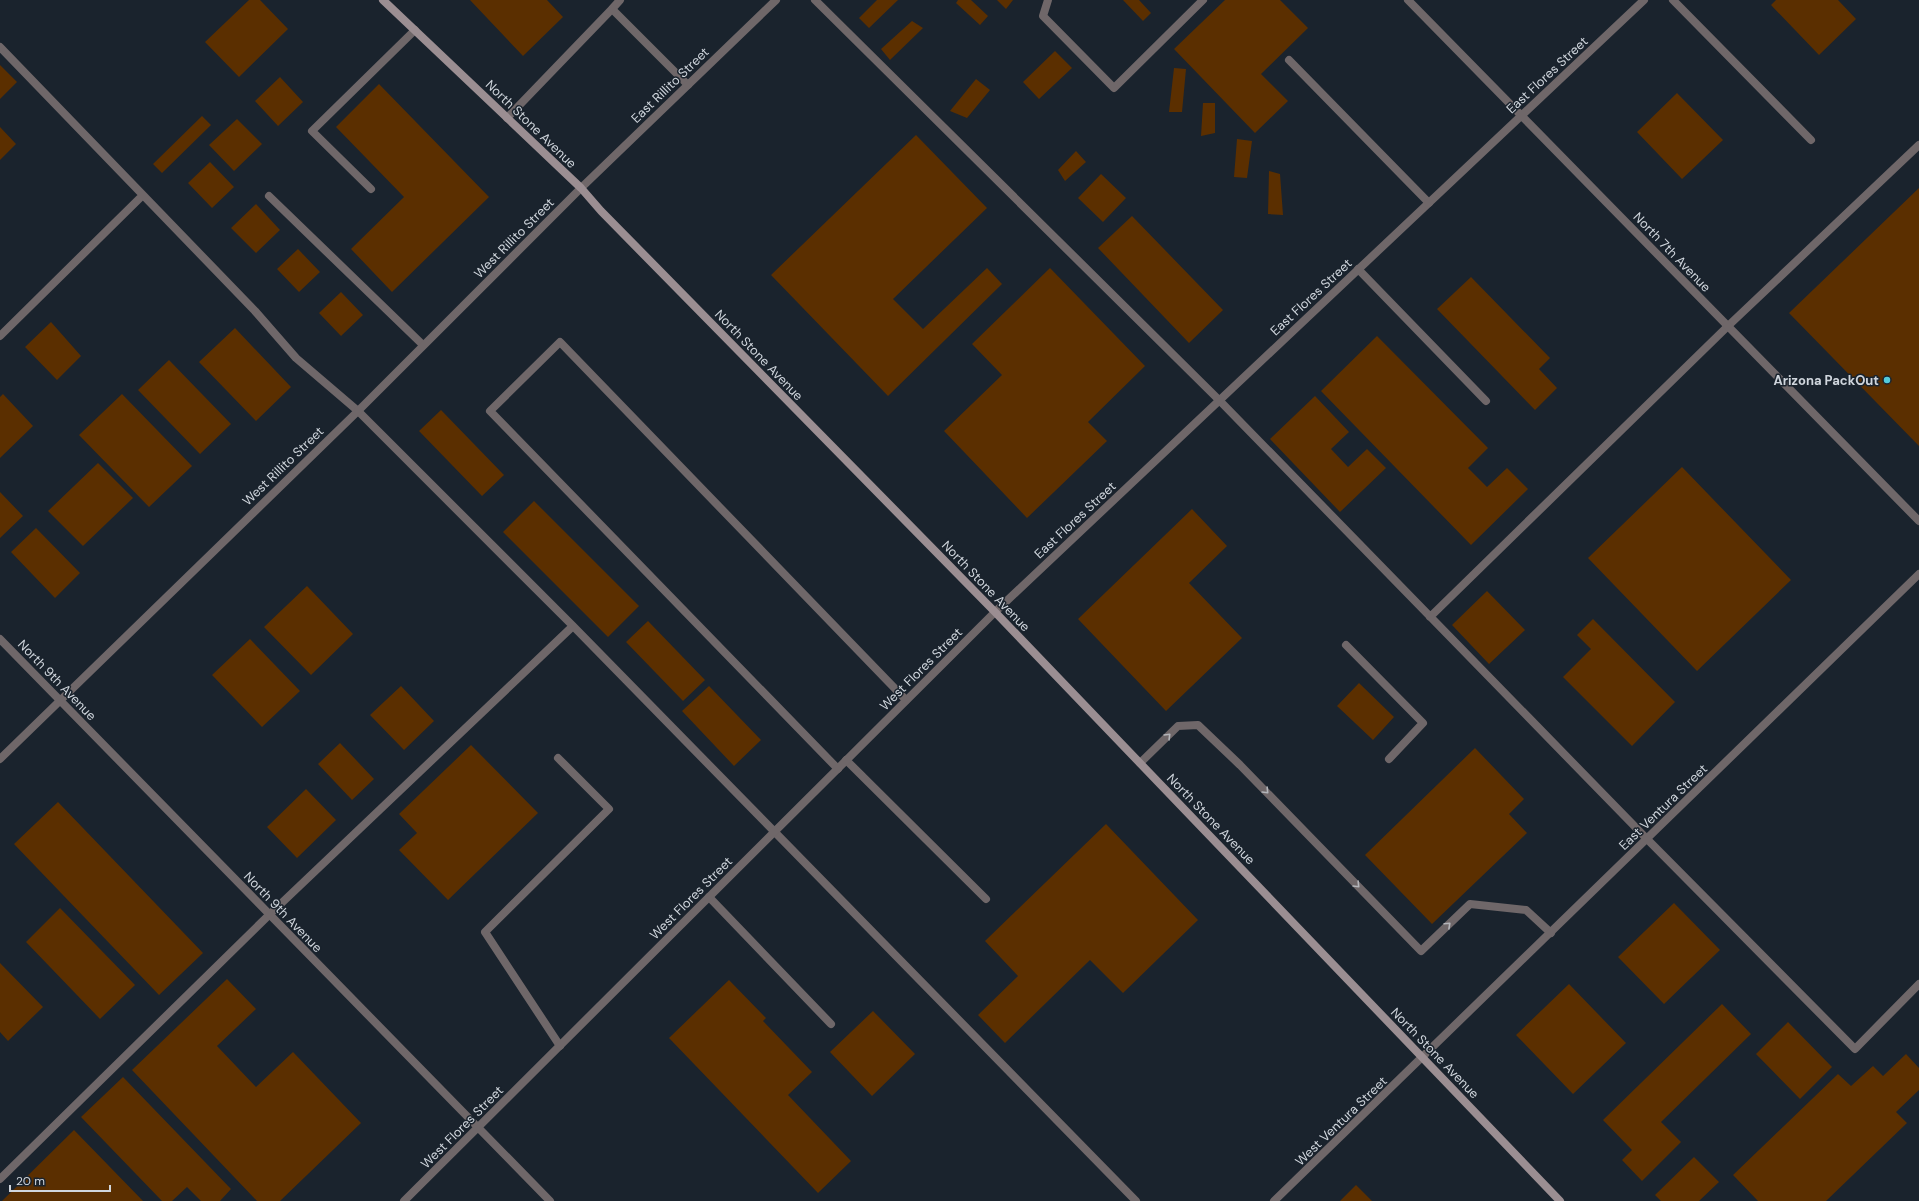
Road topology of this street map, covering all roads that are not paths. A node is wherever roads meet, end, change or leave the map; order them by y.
1 (382, 0) edge
2 (620, 0) edge
3 (776, 0) edge
4 (815, 0) edge
5 (1048, 0) edge
6 (1203, 0) edge
7 (1408, 0) edge
8 (1644, 0) edge
9 (1673, 0) edge
10 (612, 9) junction
11 (415, 30) junction
12 (0, 47) edge
13 (1289, 60) dead end
14 (688, 85) junction
15 (1522, 116) junction
16 (507, 118) junction
17 (1811, 140) dead end
18 (1919, 145) edge
19 (581, 188) junction
20 (370, 189) dead end
21 (143, 195) junction
22 (269, 196) dead end
23 (1429, 203) junction
24 (1358, 269) junction
25 (1728, 326) junction
26 (0, 336) edge
27 (423, 345) junction
28 (1219, 400) junction
29 (1486, 401) dead end
30 (358, 411) junction
31 (1919, 521) edge
32 (1919, 574) edge
33 (995, 612) junction
34 (1430, 617) junction
35 (573, 626) junction
36 (0, 639) edge
37 (1346, 645) dead end
38 (60, 700) junction
39 (906, 700) junction
40 (558, 758) dead end
41 (0, 759) edge
42 (1389, 759) dead end
43 (846, 760) junction
44 (1140, 763) junction
45 (838, 769) junction
46 (775, 832) junction
47 (1647, 839) junction
48 (709, 897) junction
49 (986, 899) dead end
50 (269, 915) junction
51 (1551, 933) junction
52 (1919, 984) edge
53 (831, 1024) dead end
54 (560, 1046) junction
55 (1423, 1057) junction
56 (478, 1127) junction
57 (0, 1179) edge
58 (404, 1201) edge
59 (550, 1201) edge
60 (1136, 1201) edge
61 (1274, 1201) edge
62 (1560, 1201) edge

1 - 11 main road, North Stone Avenue
2 - 10 street
3 - 14 street, East Rillito Street
4 - 28 street
5 - 6 street
7 - 15 street, North 7th Avenue
8 - 15 street, East Flores Street
9 - 17 street
10 - 14 street
10 - 16 street
11 - 16 main road, North Stone Avenue
11 - 20 street
12 - 21 street
13 - 23 street
14 - 19 street, East Rillito Street
15 - 23 street, East Flores Street
15 - 25 street, North 7th Avenue
16 - 19 main road, North Stone Avenue
18 - 25 street
19 - 27 street, West Rillito Street
19 - 33 main road, North Stone Avenue
21 - 26 street
21 - 30 street
22 - 27 street
23 - 24 street, East Flores Street
24 - 28 street, East Flores Street
24 - 29 street
25 - 31 street, North 7th Avenue
25 - 34 street
27 - 30 street, West Rillito Street
28 - 33 street, East Flores Street
28 - 34 street
30 - 35 street
30 - 38 street, West Rillito Street
32 - 47 street, East Ventura Street
33 - 39 street, West Flores Street
33 - 44 main road, North Stone Avenue
34 - 47 street
35 - 46 street
35 - 50 street
36 - 38 street, North 9th Avenue
37 - 42 street
38 - 41 street, West Rillito Street
38 - 50 street, North 9th Avenue
39 - 43 street, West Flores Street
39 - 45 street
40 - 54 street
43 - 45 street, West Flores Street
43 - 49 street
44 -> 51 street
44 - 55 main road, North Stone Avenue
45 - 46 street, West Flores Street
46 - 48 street, West Flores Street
46 - 60 street
47 - 51 street, East Ventura Street
47 - 52 street
48 - 53 street
48 - 54 street, West Flores Street
50 - 56 street, North 9th Avenue
50 - 57 street
51 - 55 street, East Ventura Street
54 - 56 street, West Flores Street
55 - 61 street, West Ventura Street
55 - 62 main road, North Stone Avenue
56 - 58 street, West Flores Street
56 - 59 street, North 9th Avenue

